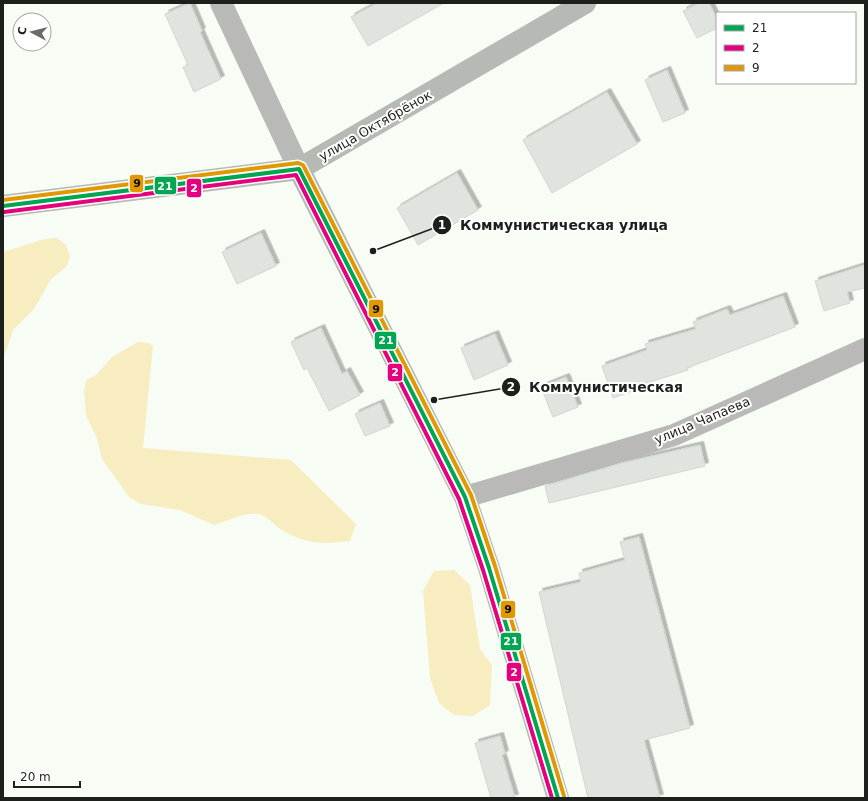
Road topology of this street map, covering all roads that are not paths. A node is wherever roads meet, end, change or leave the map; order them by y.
1 (221, 3) edge
2 (585, 3) edge
3 (299, 169) junction
4 (3, 206) edge
5 (865, 349) edge
6 (465, 497) junction
7 (558, 798) edge

1 - 3 street
2 - 3 street, улица Октябрёнок
3 - 4 street, улица Октябрёнок
3 - 6 street
5 - 6 street, улица Чапаева
6 - 7 street

